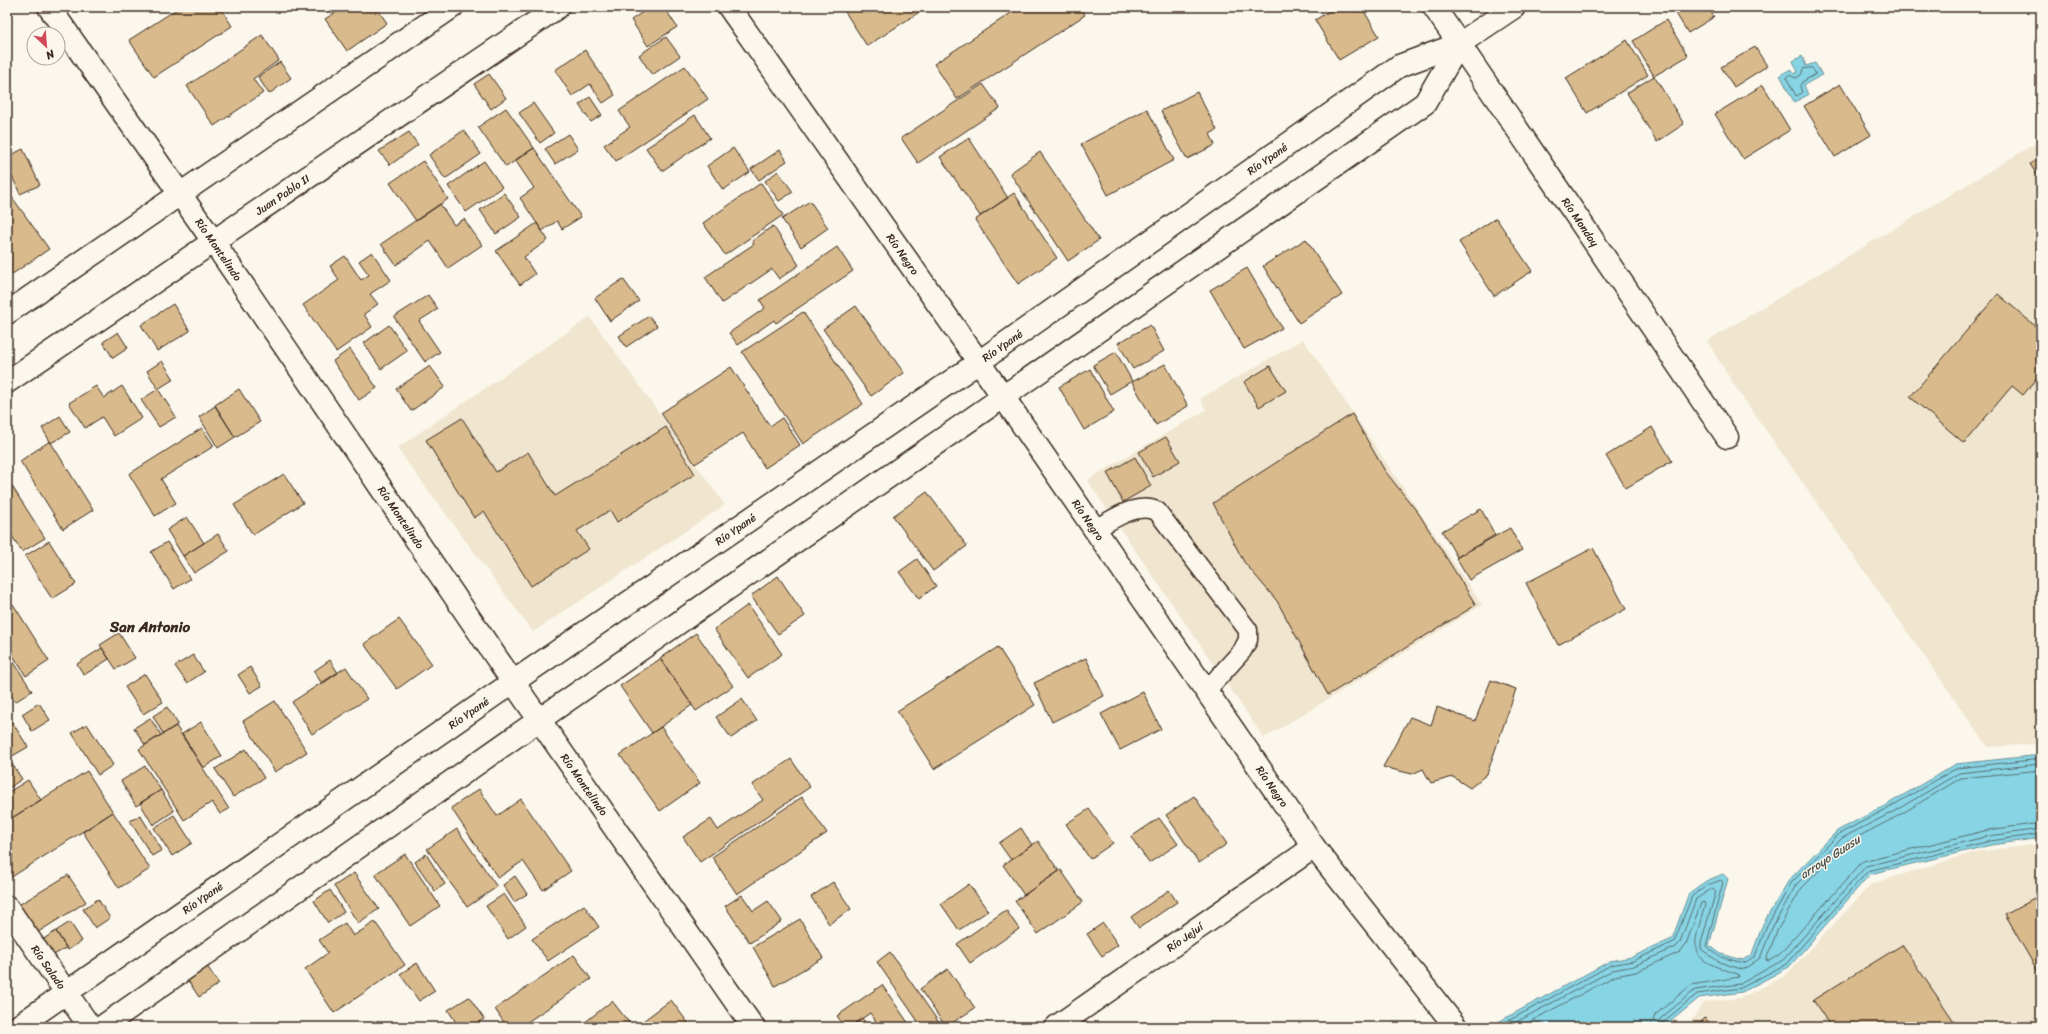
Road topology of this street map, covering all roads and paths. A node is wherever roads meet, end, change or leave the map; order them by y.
1 (49, 7) edge
2 (452, 7) edge
3 (558, 7) edge
4 (729, 7) edge
5 (1434, 7) edge
6 (1514, 7) edge
7 (1459, 44) junction
8 (180, 194) junction
9 (213, 241) junction
10 (7, 313) edge
11 (979, 362) junction
12 (7, 382) edge
13 (1004, 398) junction
14 (1727, 437) dead end
15 (1095, 529) junction
16 (513, 682) junction
17 (1206, 691) junction
18 (539, 720) junction
19 (1314, 847) junction
20 (7, 907) edge
21 (67, 993) junction
22 (7, 1013) edge
23 (17, 1027) edge
24 (90, 1027) edge
25 (102, 1027) edge
26 (753, 1027) edge
27 (1056, 1027) edge
28 (1456, 1027) edge

1 - 8 street, Río Montelindo
2 - 8 street
3 - 9 street, Juan Pablo II
4 - 11 street, Río Negro
5 - 7 street, Río Monday
6 - 7 street, Río Ypané
7 - 11 street, Río Ypané
7 - 13 street, Río Ypané
7 - 14 street, Río Monday
8 - 9 street, Río Montelindo
8 - 10 street
9 - 12 street, Juan Pablo II
9 - 16 street, Río Montelindo
11 - 13 street, Río Negro
11 - 16 street, Río Ypané
13 - 15 street, Río Negro
13 - 18 street, Río Ypané
15 - 17 street, Río Negro
15 - 17 lane
16 - 18 street, Río Montelindo
16 - 21 street, Río Ypané
17 - 19 street, Río Negro
18 - 25 street, Río Ypané
18 - 26 street, Río Montelindo
19 - 27 street, Río Jejuí
19 - 28 street, Río Negro
20 - 21 street, Río Salado
21 - 23 street, Río Ypané
21 - 24 street, Río Salado
22 - 23 street

